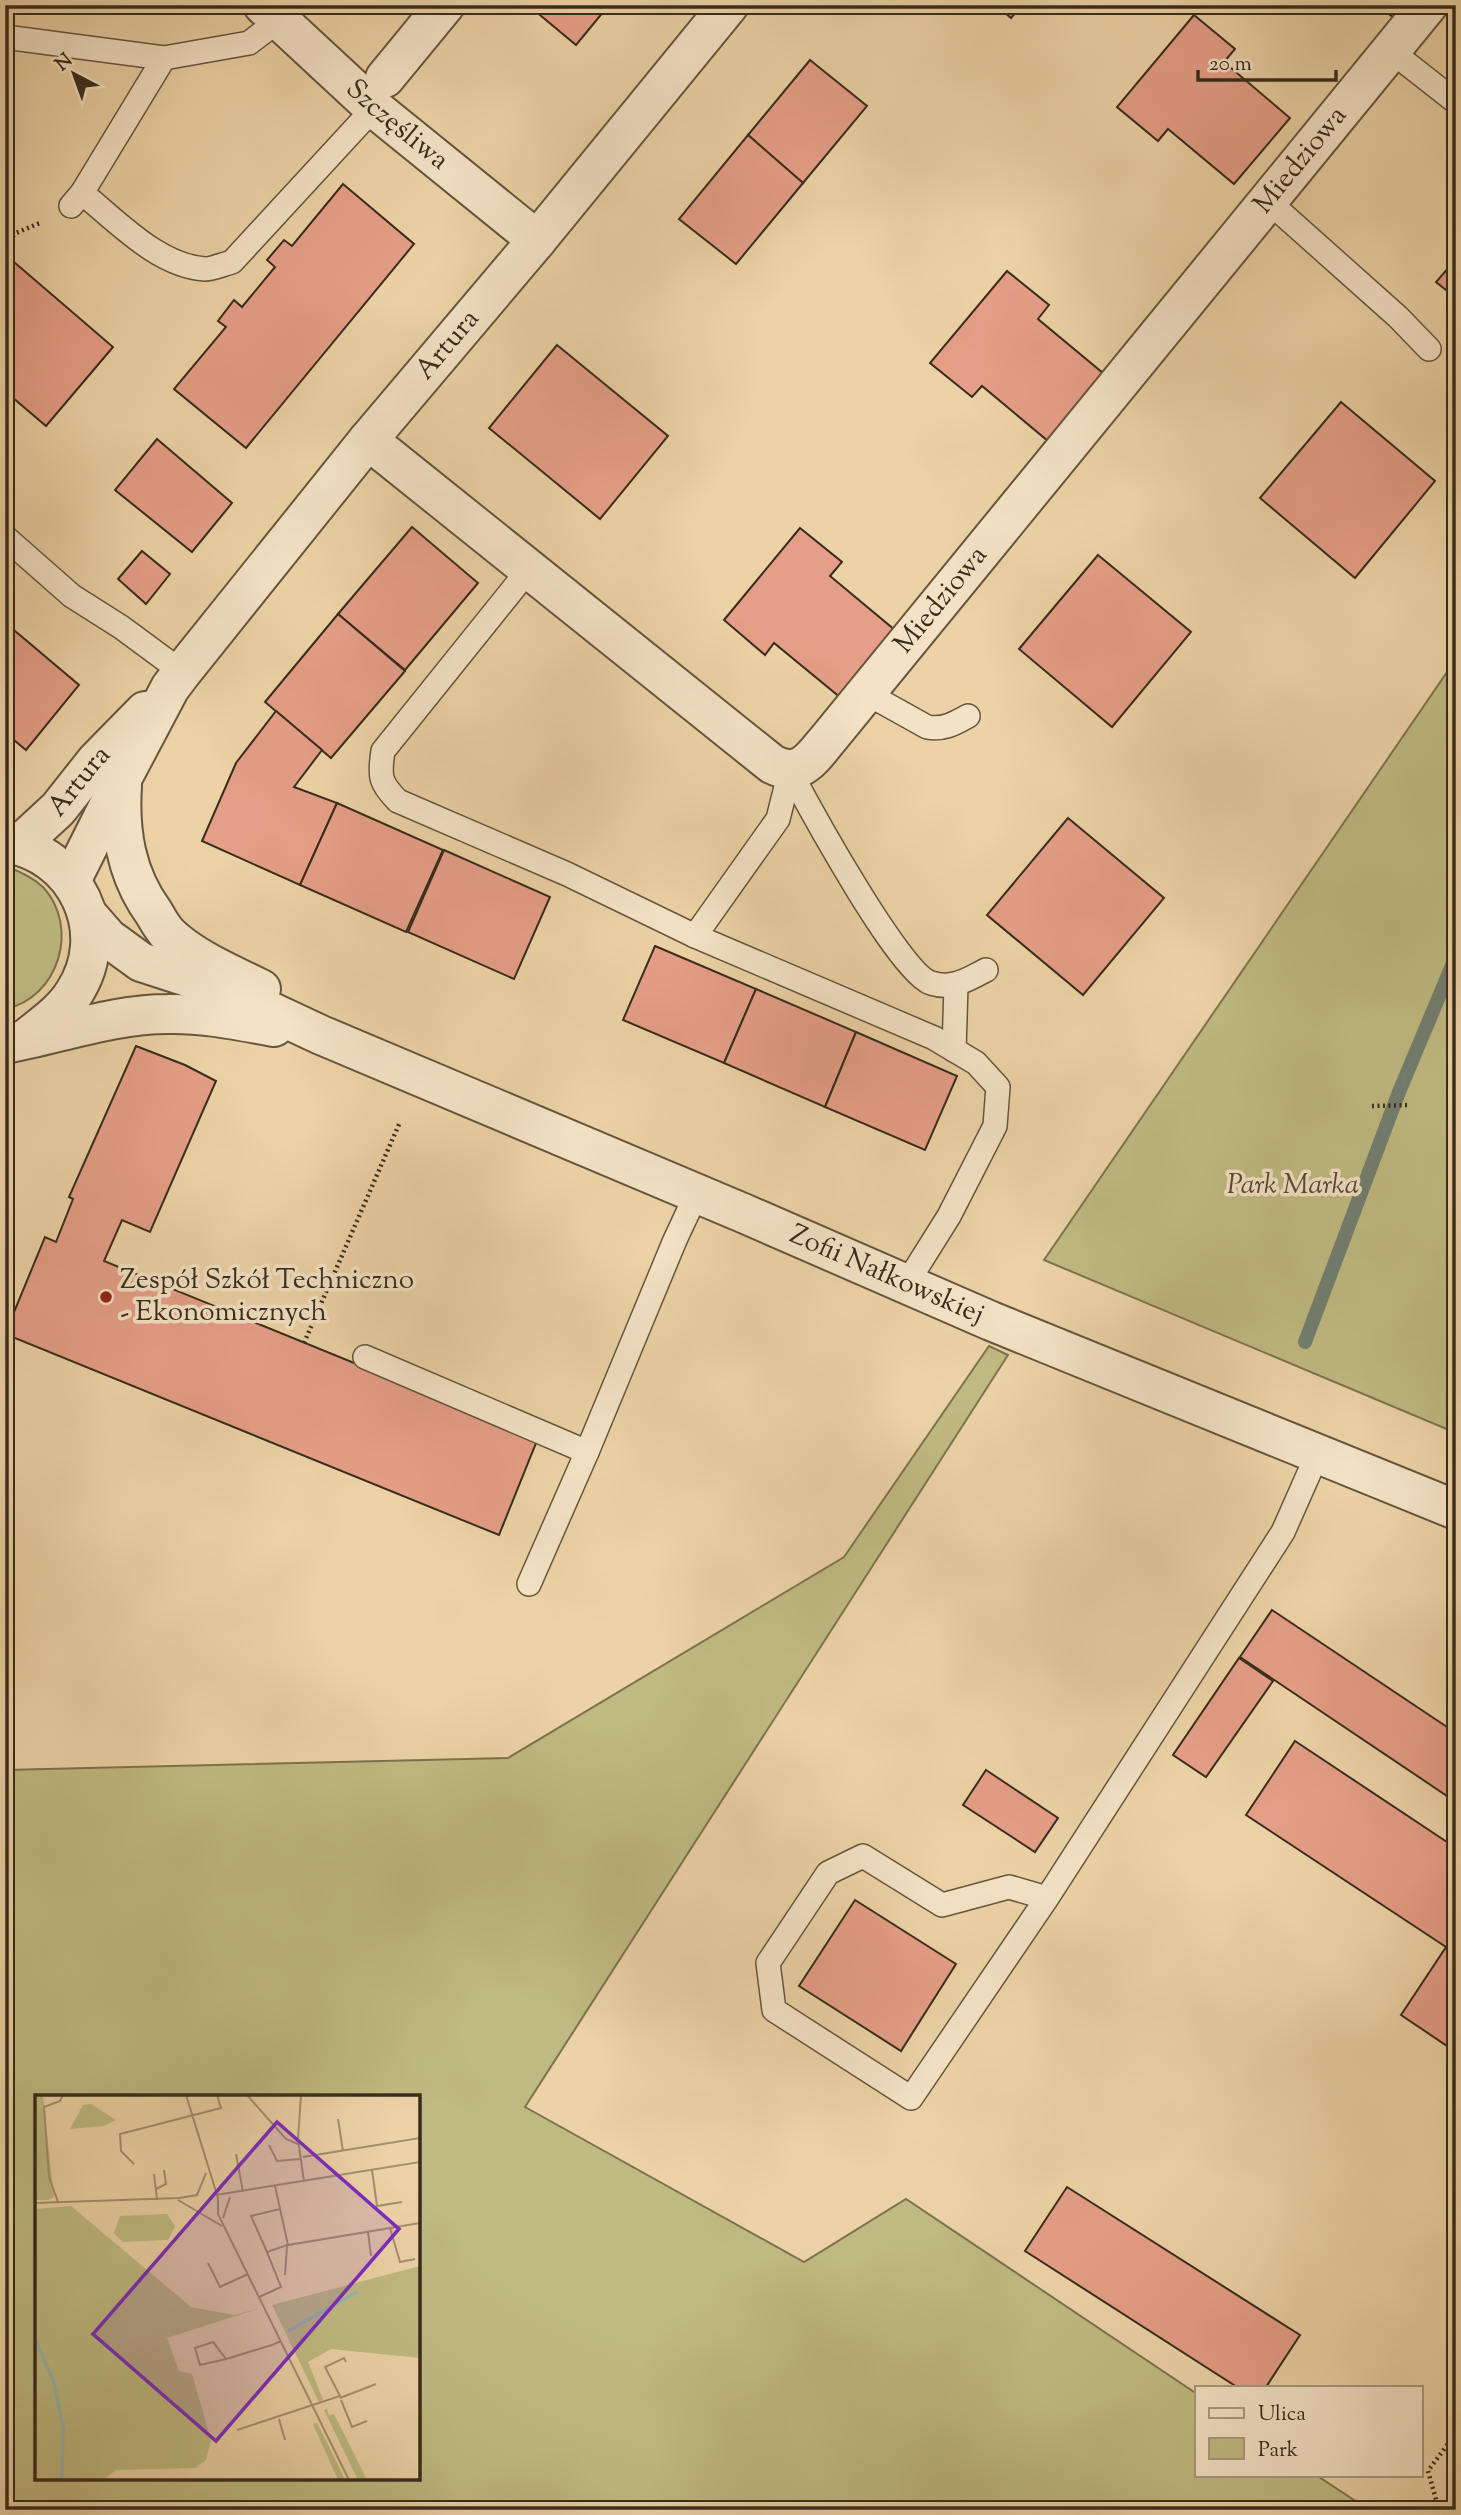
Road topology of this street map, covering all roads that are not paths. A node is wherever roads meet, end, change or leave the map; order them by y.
1 (445, 5) edge
2 (729, 5) edge
3 (1428, 5) edge
4 (270, 13) edge
5 (5, 37) edge
6 (1391, 51) junction
7 (164, 58) junction
8 (379, 93) junction
9 (1456, 102) edge
10 (1268, 201) junction
11 (537, 240) junction
12 (1429, 349) dead end
13 (368, 440) junction
14 (5, 537) edge
15 (530, 568) junction
16 (176, 680) junction
17 (866, 693) junction
18 (968, 716) dead end
19 (790, 771) junction
20 (123, 777) junction
21 (12, 844) edge
22 (72, 879) junction
23 (87, 914) junction
24 (695, 936) junction
25 (986, 970) dead end
26 (956, 986) junction
27 (321, 1035) junction
28 (14, 1042) edge
29 (954, 1050) junction
30 (696, 1195) junction
31 (907, 1283) junction
32 (365, 1357) dead end
33 (587, 1452) junction
34 (1318, 1453) junction
35 (1456, 1510) edge
36 (529, 1584) dead end
37 (1047, 1898) junction

1 - 8 street
2 - 11 street, Artura
3 - 6 street, Miedziowa
4 - 7 lane
4 - 8 street, Szczęśliwa
5 - 7 lane
6 - 9 lane
6 - 10 street, Miedziowa
7 - 8 lane
8 - 11 street, Szczęśliwa
10 - 12 lane
10 - 17 street, Miedziowa
11 - 13 street, Artura
13 - 15 street
13 - 16 street, Artura
14 - 16 lane
15 - 19 street
15 - 24 lane
16 - 20 street, Artura
16 - 21 street, Artura
17 - 18 lane
17 - 19 street, Miedziowa
19 - 24 lane
19 - 26 lane
20 - 22 street, Artura
20 - 27 street
21 - 22 street
22 - 23 street
23 - 27 street
23 - 28 street
24 - 29 lane
25 - 26 lane
26 - 29 lane
27 - 28 street
27 - 30 street, Zofii Nałkowskiej
29 - 31 lane
30 - 31 street, Zofii Nałkowskiej
30 - 33 lane
31 - 34 street, Zofii Nałkowskiej
32 - 33 lane
33 - 36 lane
34 - 35 street, Zofii Nałkowskiej
34 - 37 lane
37 - 37 lane

